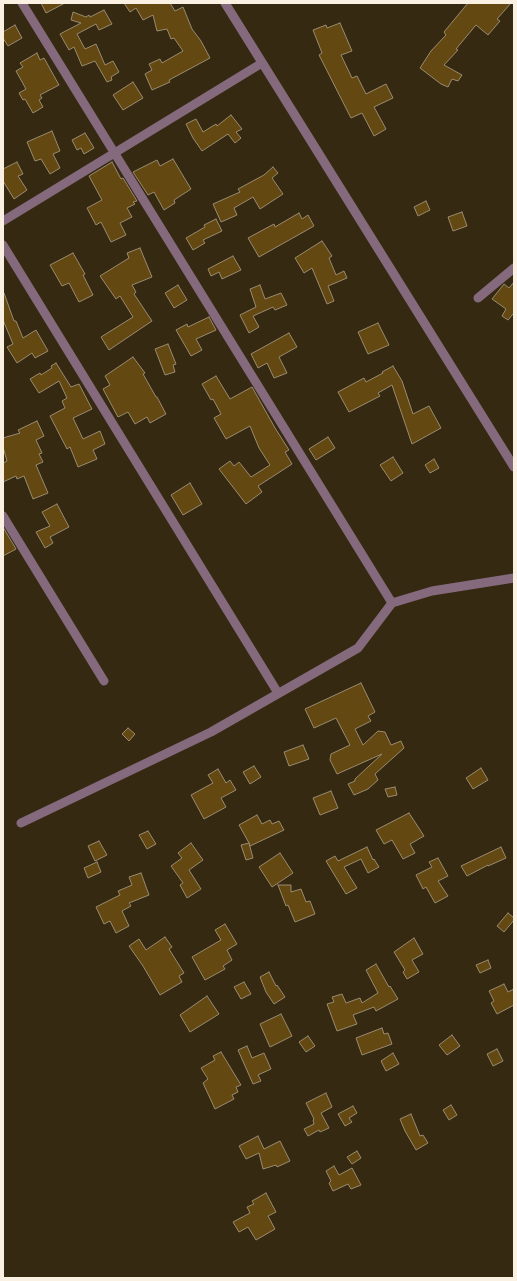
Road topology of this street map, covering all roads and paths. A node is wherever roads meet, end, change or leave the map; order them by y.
1 (22, 3) edge
2 (225, 3) edge
3 (262, 63) junction
4 (115, 153) junction
5 (3, 221) edge
6 (3, 245) edge
7 (514, 268) edge
8 (478, 298) dead end
9 (514, 467) edge
10 (3, 516) edge
11 (514, 578) edge
12 (392, 603) junction
13 (104, 681) dead end
14 (278, 693) junction
15 (21, 823) dead end

1 - 4 street
2 - 3 street
3 - 4 street
3 - 9 street
4 - 5 street
4 - 12 street
6 - 14 street
7 - 8 street
10 - 13 street
11 - 12 street
12 - 14 street
14 - 15 street

